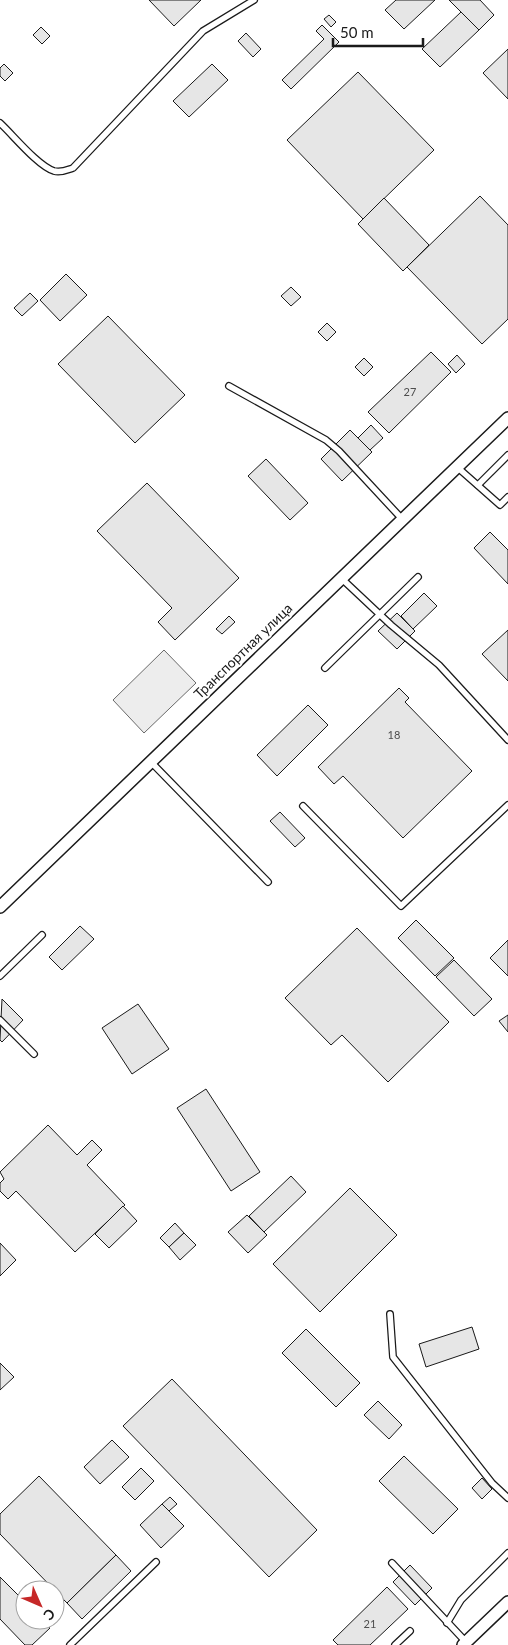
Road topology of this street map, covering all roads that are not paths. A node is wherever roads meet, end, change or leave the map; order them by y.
1 (254, 0) edge
2 (0, 123) edge
3 (229, 386) dead end
4 (508, 418) edge
5 (508, 455) edge
6 (457, 467) junction
7 (478, 485) junction
8 (508, 497) edge
9 (403, 520) junction
10 (418, 576) dead end
11 (341, 578) junction
12 (379, 614) junction
13 (325, 668) dead end
14 (508, 740) edge
15 (150, 761) junction
16 (508, 805) edge
17 (303, 806) dead end
18 (268, 882) dead end
19 (0, 907) edge
20 (42, 935) dead end
21 (0, 976) edge
22 (0, 1020) edge
23 (34, 1054) dead end
24 (390, 1314) dead end
25 (508, 1498) edge
26 (508, 1553) edge
27 (156, 1562) dead end
28 (392, 1563) dead end
29 (508, 1602) edge
30 (447, 1623) junction
31 (410, 1631) dead end
32 (464, 1644) edge
33 (70, 1645) edge
34 (395, 1645) edge

1 - 2 lane
3 - 9 lane
4 - 6 street, Транспортная улица
5 - 7 lane
6 - 7 lane
6 - 9 street, Транспортная улица
7 - 8 lane
9 - 11 street, Транспортная улица
10 - 12 lane
11 - 12 lane
11 - 15 street, Транспортная улица
12 - 13 lane
12 - 14 lane
15 - 18 lane
15 - 19 street, Транспортная улица
16 - 17 lane
20 - 21 lane
22 - 23 lane
24 - 25 lane
26 - 30 lane
27 - 33 lane
28 - 30 lane
29 - 32 street
30 - 32 lane
31 - 34 lane

